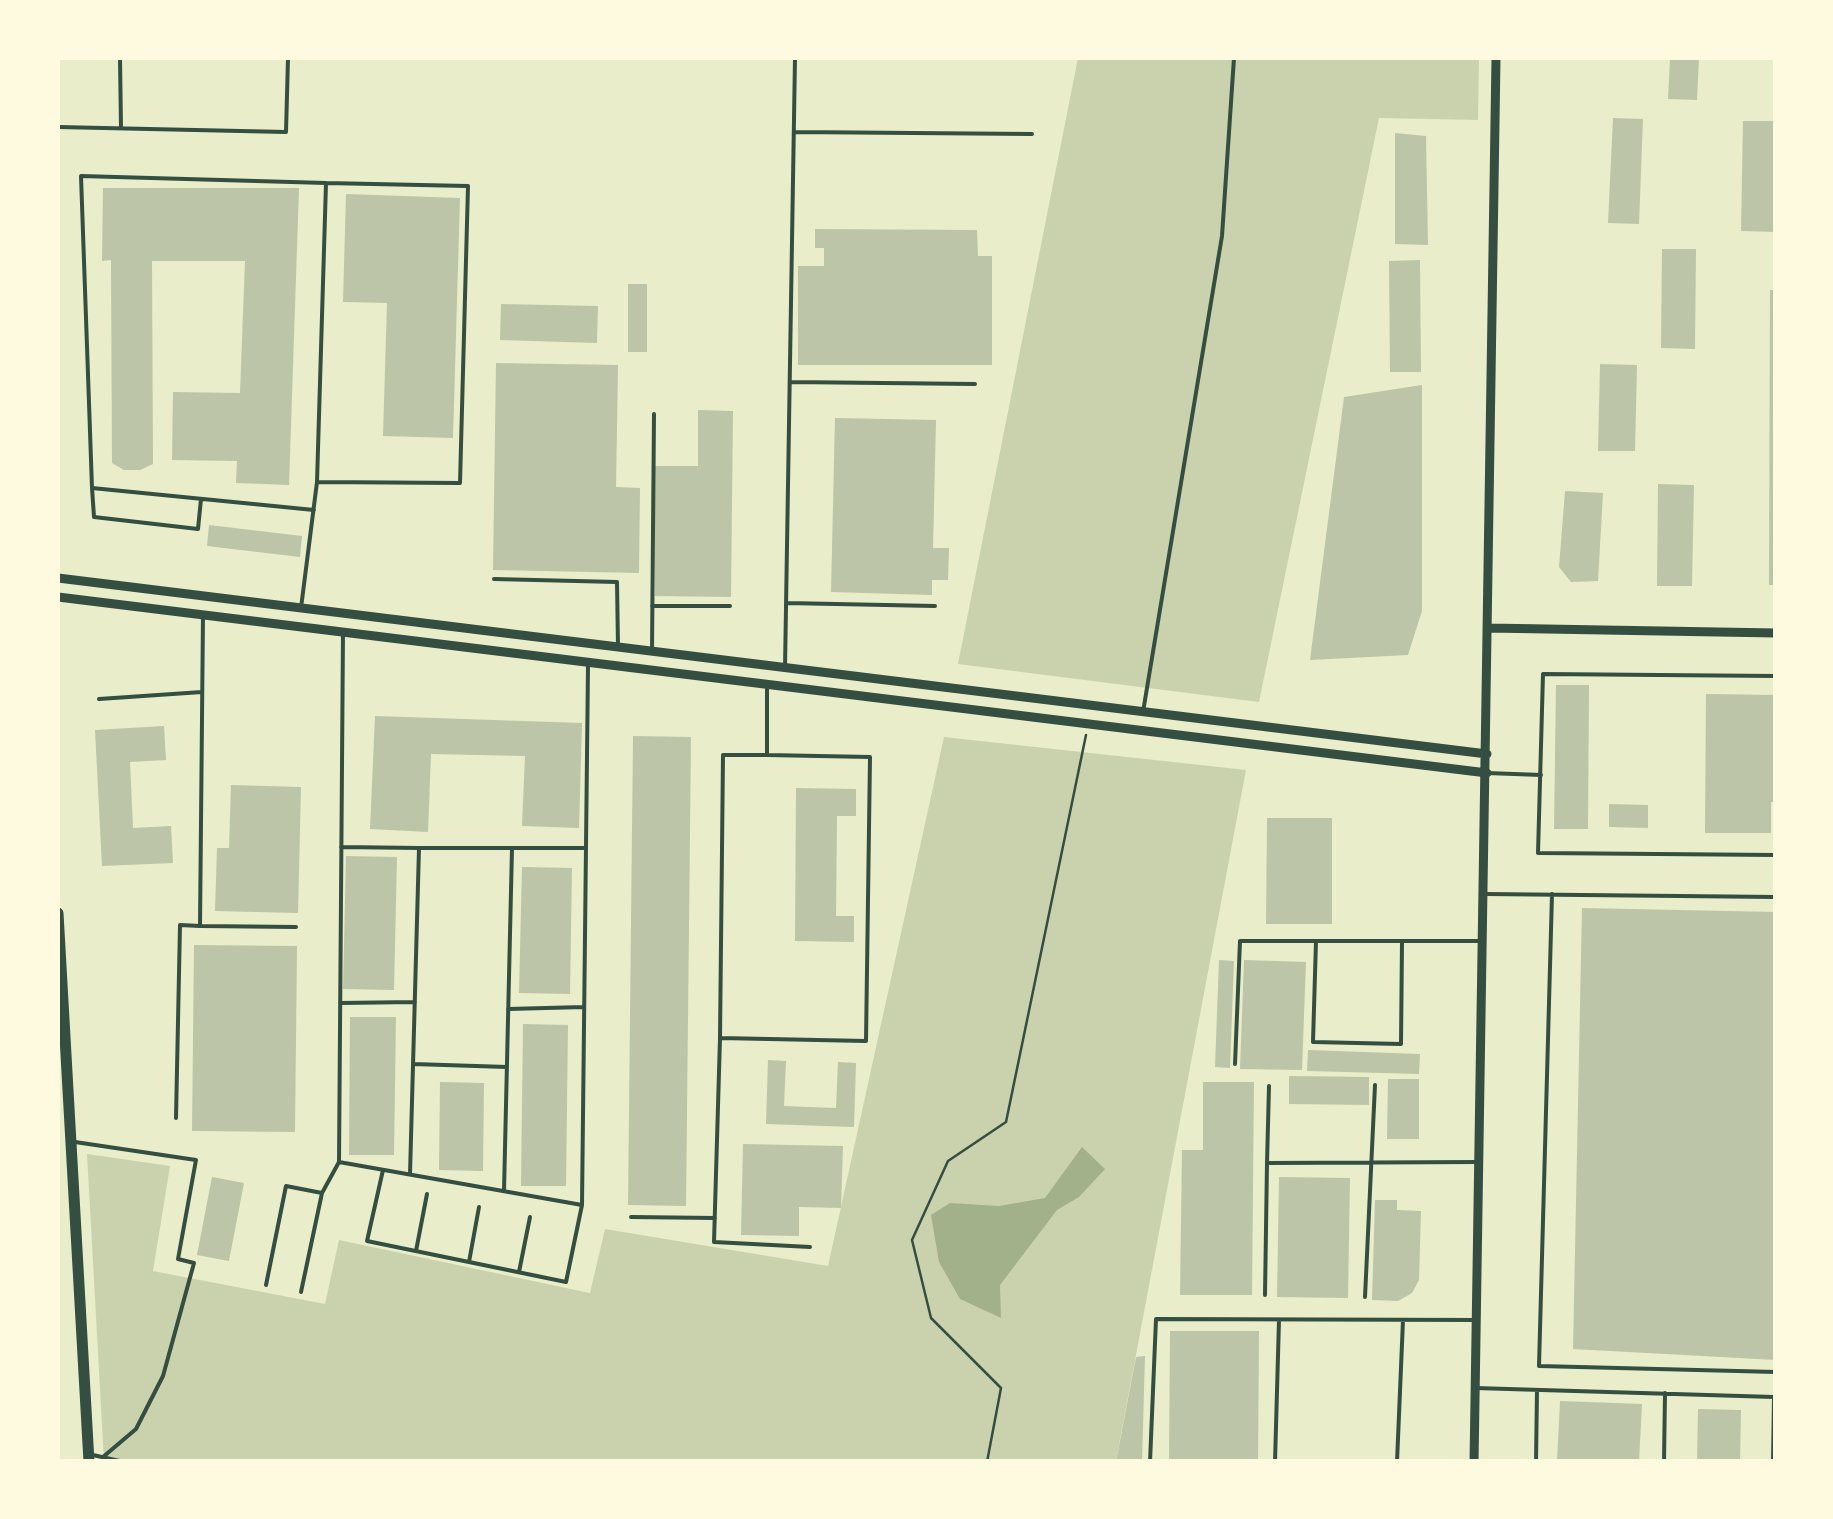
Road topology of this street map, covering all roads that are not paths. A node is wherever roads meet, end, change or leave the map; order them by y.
1 (120, 58) edge
2 (288, 58) edge
3 (796, 58) edge
4 (1234, 58) edge
5 (1496, 58) edge
6 (58, 127) edge
7 (120, 128) junction
8 (794, 132) junction
9 (1032, 134) dead end
10 (326, 183) junction
11 (790, 382) junction
12 (975, 384) dead end
13 (654, 414) dead end
14 (317, 482) junction
15 (92, 488) junction
16 (200, 499) junction
17 (314, 510) junction
18 (58, 578) edge
19 (494, 579) dead end
20 (58, 596) edge
21 (786, 603) junction
22 (652, 606) junction
23 (730, 606) dead end
24 (935, 606) dead end
25 (301, 608) junction
26 (203, 614) junction
27 (1488, 628) junction
28 (342, 632) junction
29 (1776, 633) edge
30 (618, 647) junction
31 (652, 651) junction
32 (588, 662) junction
33 (785, 668) junction
34 (1776, 676) edge
35 (767, 684) junction
36 (202, 692) junction
37 (98, 699) dead end
38 (1143, 712) junction
39 (1487, 754) junction
40 (767, 755) junction
41 (1487, 773) junction
42 (1540, 774) junction
43 (341, 847) junction
44 (420, 848) junction
45 (512, 848) junction
46 (586, 848) junction
47 (1776, 855) edge
48 (1484, 894) junction
49 (1552, 894) junction
50 (1776, 897) edge
51 (58, 913) edge
52 (200, 926) junction
53 (296, 927) dead end
54 (1316, 941) junction
55 (1402, 941) junction
56 (1484, 941) junction
57 (340, 1002) junction
58 (415, 1002) junction
59 (584, 1007) junction
60 (508, 1008) junction
61 (720, 1038) junction
62 (413, 1064) junction
63 (1234, 1064) dead end
64 (507, 1067) junction
65 (1374, 1085) dead end
66 (1269, 1086) dead end
67 (176, 1118) dead end
68 (70, 1142) junction
69 (339, 1162) junction
70 (1479, 1162) junction
71 (1370, 1163) junction
72 (1267, 1164) junction
73 (383, 1170) junction
74 (410, 1174) junction
75 (504, 1191) junction
76 (322, 1193) junction
77 (427, 1194) dead end
78 (582, 1205) junction
79 (480, 1207) dead end
80 (631, 1216) dead end
81 (530, 1217) dead end
82 (715, 1218) junction
83 (810, 1247) dead end
84 (416, 1251) junction
85 (469, 1262) junction
86 (518, 1272) junction
87 (266, 1285) dead end
88 (301, 1292) dead end
89 (1266, 1295) dead end
90 (1365, 1297) dead end
91 (1279, 1320) junction
92 (1403, 1320) junction
93 (1476, 1320) junction
94 (1776, 1372) edge
95 (1475, 1388) junction
96 (1536, 1390) junction
97 (1666, 1394) junction
98 (89, 1458) edge
99 (103, 1458) junction
100 (124, 1462) edge
101 (1150, 1462) edge
102 (1275, 1462) edge
103 (1397, 1462) edge
104 (1474, 1462) edge
105 (1536, 1462) edge
106 (1664, 1462) edge
107 (1772, 1462) edge

1 - 7 lane
2 - 7 lane
3 - 8 lane
4 - 38 lane
5 - 27 street
6 - 7 lane
8 - 9 lane
8 - 11 lane
10 - 14 lane
10 - 14 lane
10 - 15 lane
11 - 12 lane
11 - 21 lane
13 - 22 lane
14 - 17 lane
15 - 16 lane
15 - 16 lane
16 - 17 lane
17 - 25 lane
18 - 25 street
19 - 30 lane
20 - 26 street
21 - 24 lane
21 - 33 lane
22 - 23 lane
22 - 31 lane
25 - 30 street
26 - 28 street
26 - 36 lane
27 - 29 street
27 - 39 street
28 - 32 street
28 - 43 lane
30 - 31 street
31 - 33 street
32 - 35 street
32 - 46 lane
33 - 38 street
34 - 42 lane
35 - 40 lane
35 - 41 street
36 - 37 lane
36 - 52 lane
38 - 39 street
39 - 41 street
40 - 61 lane
40 - 61 lane
41 - 42 lane
41 - 48 street
42 - 47 lane
43 - 44 lane
43 - 57 lane
44 - 45 lane
44 - 58 lane
45 - 46 lane
45 - 60 lane
46 - 59 lane
48 - 49 lane
48 - 56 street
49 - 50 lane
49 - 94 lane
51 - 68 main road
52 - 53 lane
52 - 67 lane
54 - 55 lane
54 - 55 lane
54 - 63 lane
55 - 56 lane
56 - 70 street
57 - 58 lane
57 - 69 lane
58 - 62 lane
59 - 60 lane
59 - 78 lane
60 - 64 lane
61 - 82 lane
62 - 64 lane
62 - 74 lane
64 - 75 lane
65 - 71 lane
66 - 72 lane
68 - 98 main road
68 - 99 lane
69 - 73 lane
69 - 76 lane
70 - 71 lane
70 - 93 street
71 - 72 lane
71 - 90 lane
72 - 89 lane
73 - 74 lane
73 - 84 lane
74 - 75 lane
75 - 78 lane
76 - 87 lane
76 - 88 lane
77 - 84 lane
78 - 86 lane
79 - 85 lane
80 - 82 lane
81 - 86 lane
82 - 83 lane
84 - 85 lane
85 - 86 lane
91 - 92 lane
91 - 101 lane
91 - 102 lane
92 - 93 lane
92 - 103 lane
93 - 95 street
95 - 96 lane
95 - 104 street
96 - 97 lane
96 - 105 lane
97 - 106 lane
97 - 107 lane
98 - 99 lane
99 - 100 lane

